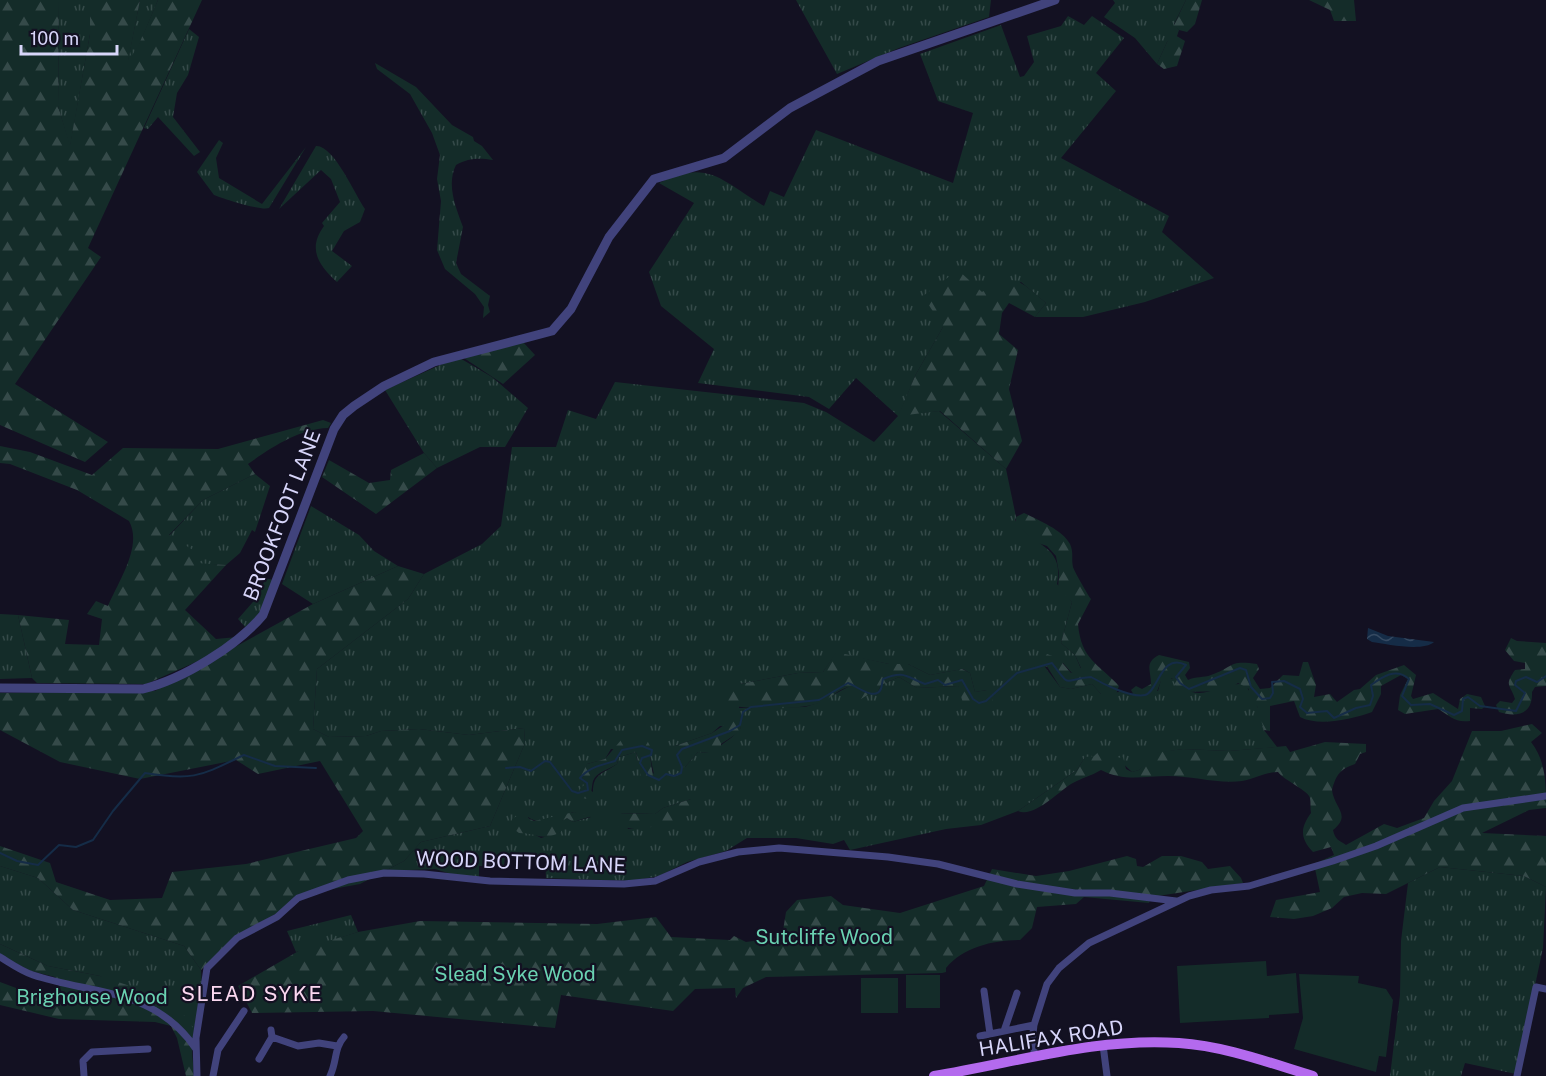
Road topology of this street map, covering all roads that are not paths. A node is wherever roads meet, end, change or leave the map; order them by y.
1 (1055, 0) edge
2 (0, 688) edge
3 (1546, 796) edge
4 (1176, 901) junction
5 (0, 957) edge
6 (1546, 989) edge
7 (984, 991) dead end
8 (1017, 993) dead end
9 (244, 1011) dead end
10 (1034, 1025) junction
11 (1004, 1031) junction
12 (990, 1034) junction
13 (344, 1036) dead end
14 (980, 1036) dead end
15 (1103, 1045) junction
16 (336, 1046) junction
17 (148, 1049) dead end
18 (196, 1049) junction
19 (1035, 1056) junction
20 (259, 1059) dead end
21 (956, 1074) edge
22 (84, 1076) edge
23 (197, 1076) edge
24 (213, 1076) edge
25 (330, 1076) edge
26 (934, 1076) edge
27 (1107, 1076) edge
28 (1313, 1076) edge
29 (1517, 1076) edge

1 - 2 street, BROOKFOOT LANE
3 - 4 street
4 - 10 street
4 - 18 street, WOOD BOTTOM LANE
5 - 18 street
6 - 29 street
7 - 12 street
8 - 11 street
9 - 24 street
10 - 11 street
10 - 19 street
11 - 12 street
12 - 14 street
13 - 16 street
15 - 19 main road, HALIFAX ROAD
15 - 27 street
15 - 28 main road, HALIFAX ROAD
16 - 20 street
16 - 25 street
17 - 22 street
18 - 23 street
19 - 21 main road, HALIFAX ROAD
21 - 26 main road, HALIFAX ROAD

